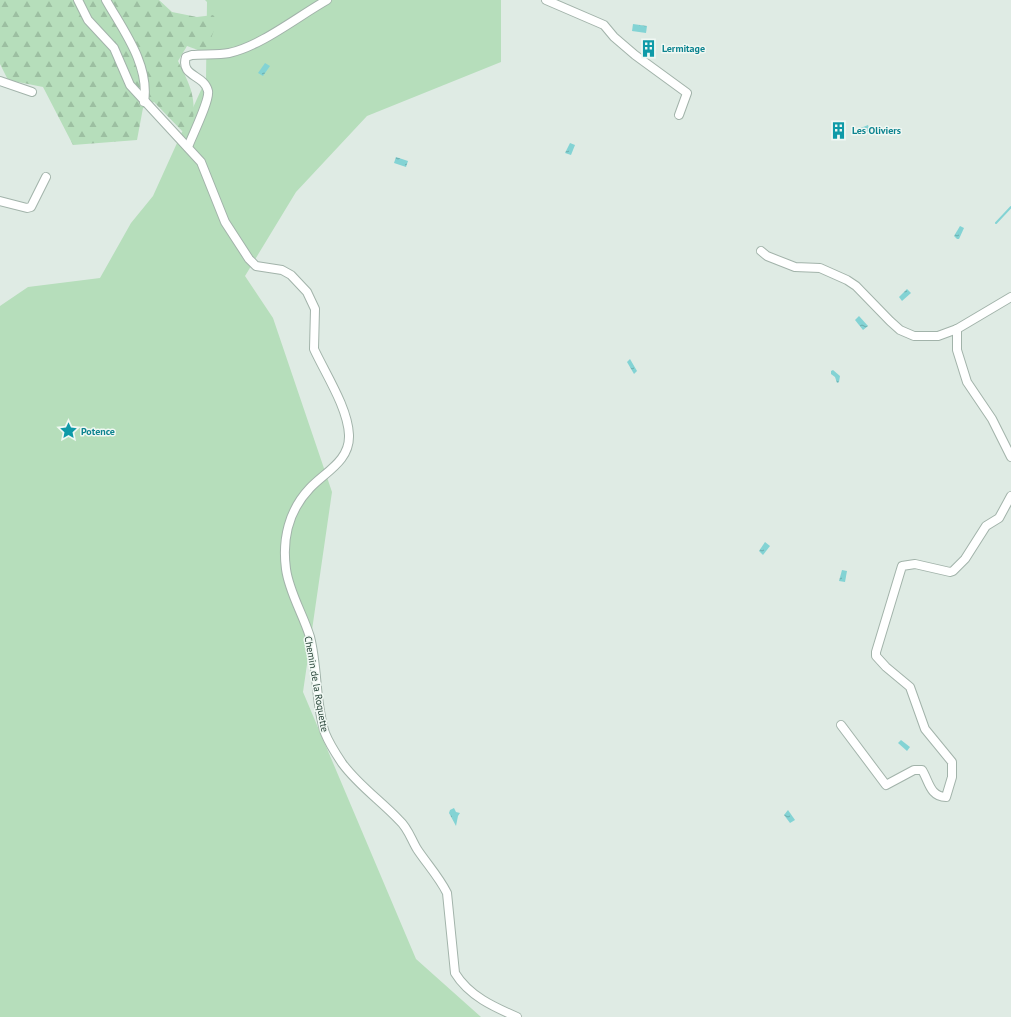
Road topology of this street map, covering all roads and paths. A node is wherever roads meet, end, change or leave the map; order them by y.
1 (78, 0) edge
2 (106, 0) edge
3 (327, 0) edge
4 (546, 0) edge
5 (0, 82) edge
6 (32, 92) dead end
7 (144, 102) junction
8 (679, 114) dead end
9 (188, 147) junction
10 (46, 177) dead end
11 (0, 201) edge
12 (761, 250) dead end
13 (1011, 297) edge
14 (957, 330) junction
15 (1011, 457) edge
16 (1011, 496) edge
17 (841, 725) dead end
18 (517, 1017) edge

1 - 7 street, Chemin de la Roquette
2 - 7 street
3 - 9 street
4 - 8 street
5 - 6 street
7 - 9 street, Chemin de la Roquette
9 - 18 street, Chemin de la Roquette
10 - 11 street
12 - 14 street
13 - 14 street
14 - 15 street
16 - 17 street

